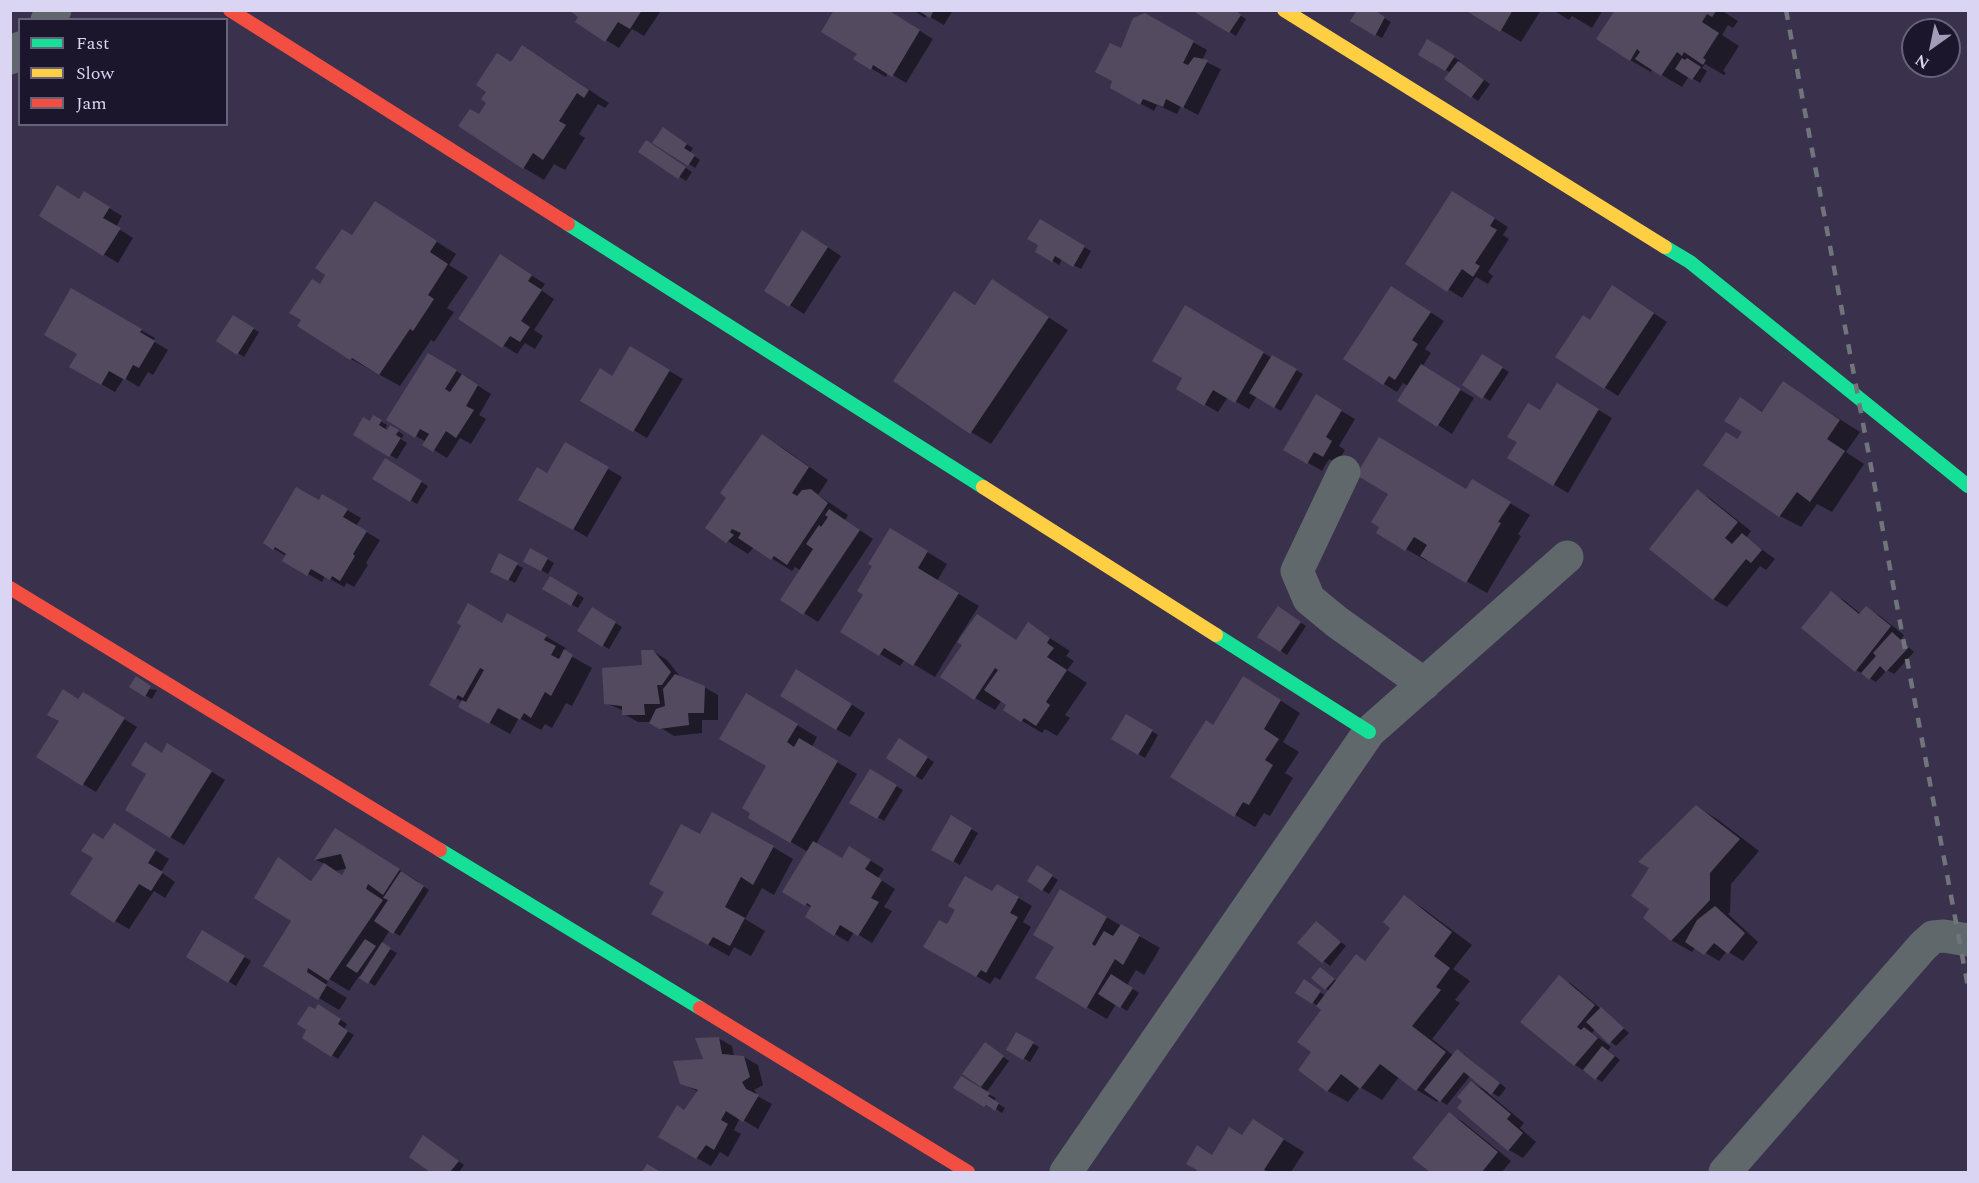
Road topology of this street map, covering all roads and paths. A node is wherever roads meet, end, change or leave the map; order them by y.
1 (230, 10) edge
2 (1284, 10) edge
3 (1344, 472) dead end
4 (1968, 486) edge
5 (1567, 557) dead end
6 (10, 588) edge
7 (1424, 684) junction
8 (1369, 732) junction
9 (1968, 940) edge
10 (935, 1163) edge
11 (968, 1173) edge
12 (1066, 1173) edge
13 (1725, 1173) edge

1 - 8 street
2 - 4 street
3 - 7 street
5 - 7 street
6 - 10 street
7 - 8 street
8 - 12 street
9 - 13 street
10 - 11 street

